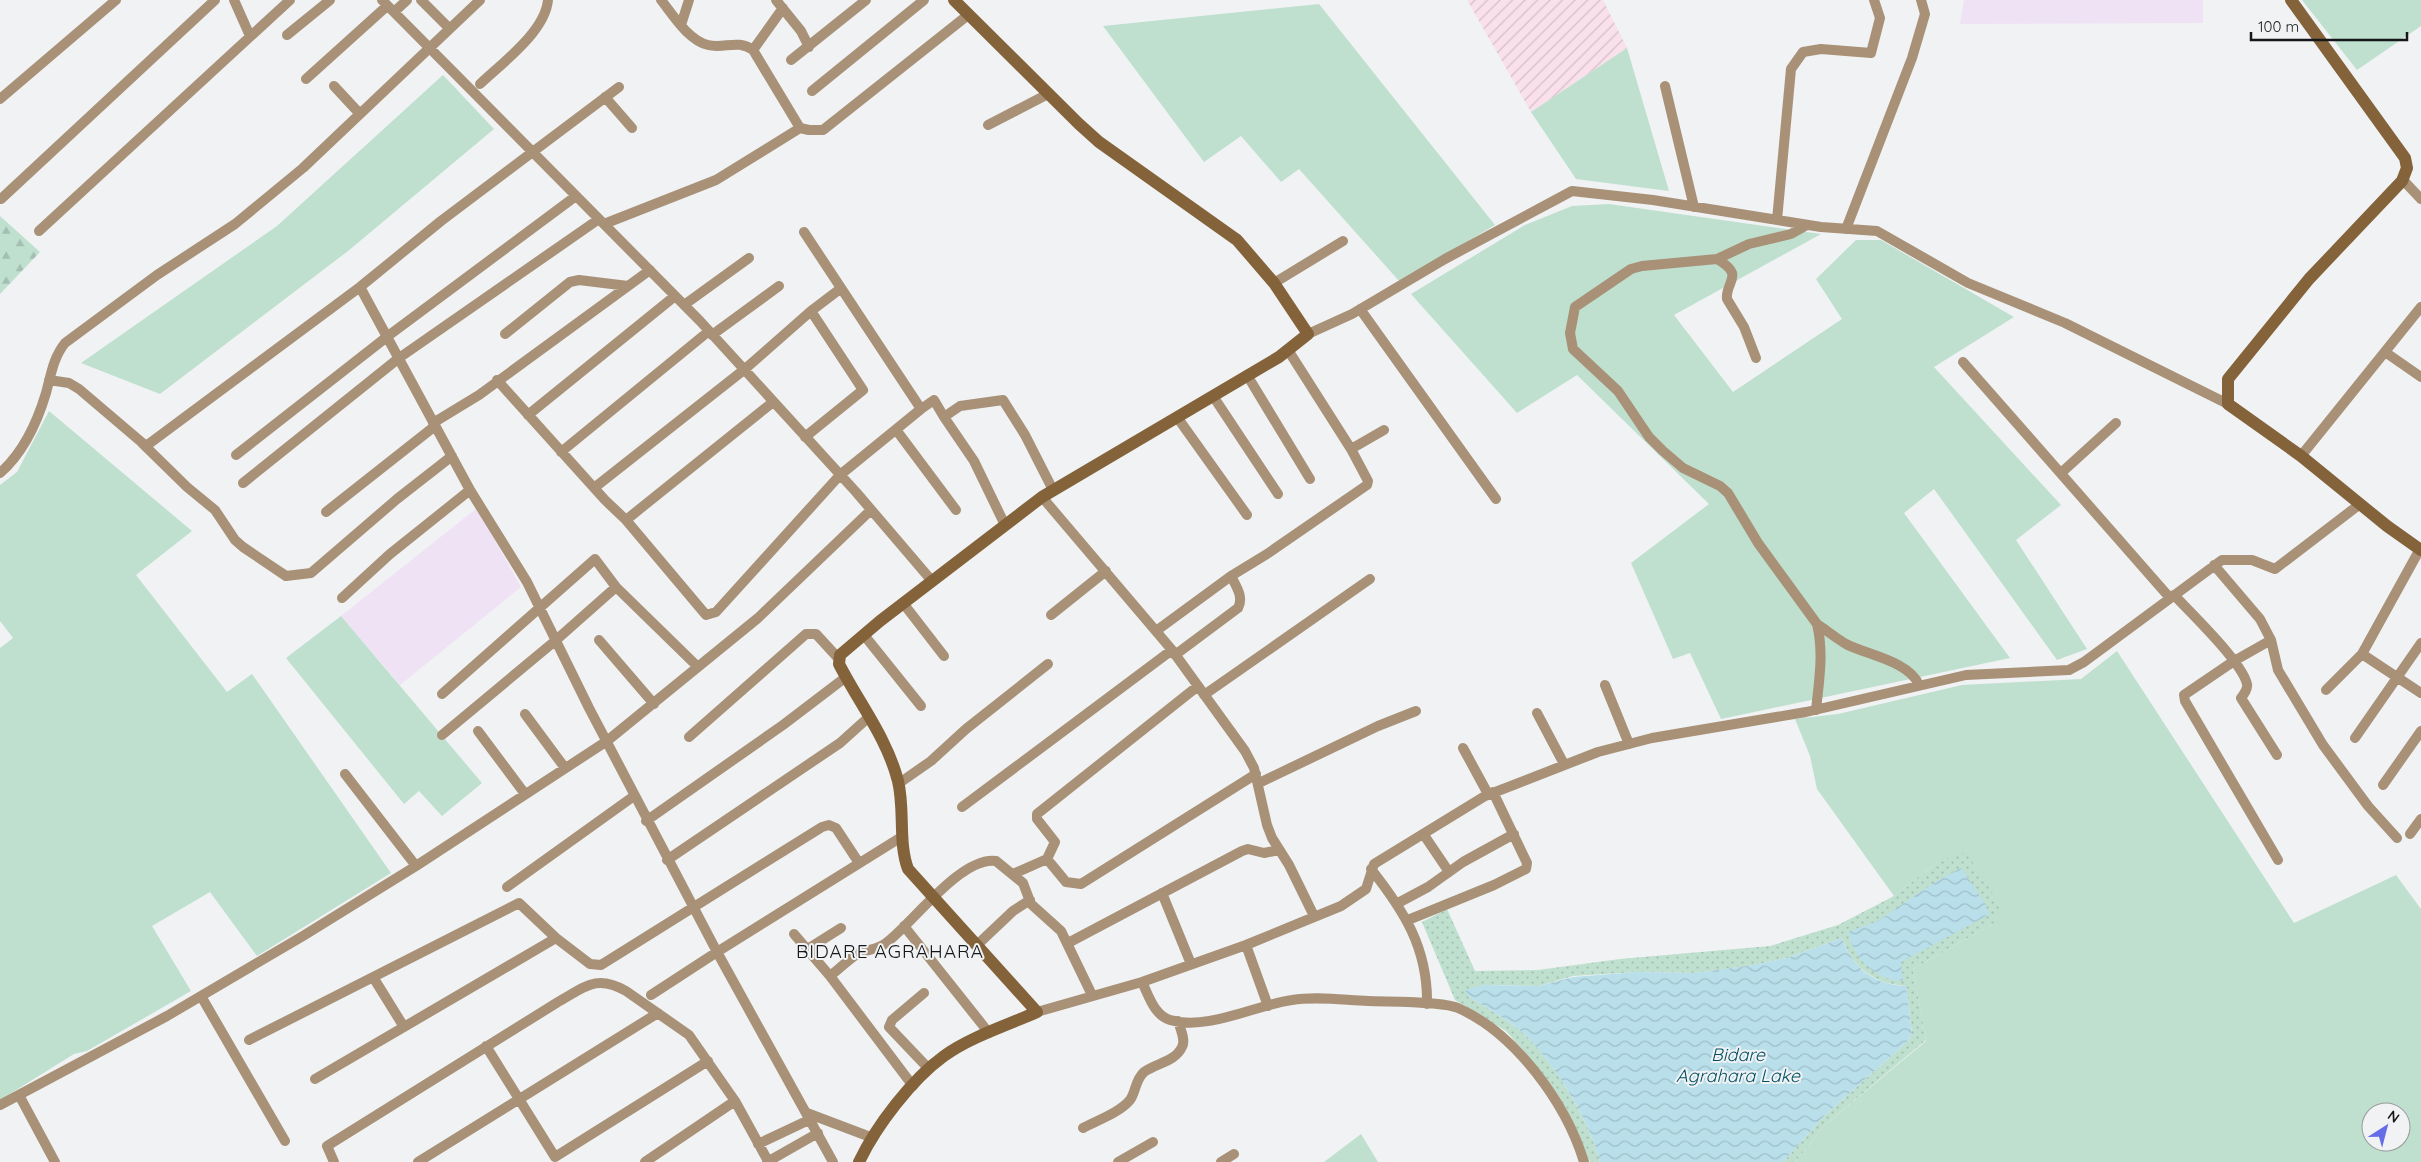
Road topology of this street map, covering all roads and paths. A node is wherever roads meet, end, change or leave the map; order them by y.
1 (116, 0) edge
2 (215, 0) edge
3 (234, 0) edge
4 (290, 0) edge
5 (330, 0) edge
6 (407, 0) edge
7 (421, 0) edge
8 (480, 0) edge
9 (548, 0) edge
10 (661, 0) edge
11 (689, 0) edge
12 (776, 0) edge
13 (866, 0) edge
14 (924, 0) edge
15 (954, 0) edge
16 (1874, 0) edge
17 (1921, 0) edge
18 (2291, 0) edge
19 (387, 6) edge
20 (784, 8) junction
21 (968, 15) junction
22 (682, 25) junction
23 (450, 28) junction
24 (287, 35) dead end
25 (250, 36) junction
26 (809, 47) junction
27 (429, 48) junction
28 (753, 50) junction
29 (791, 60) dead end
30 (306, 78) dead end
31 (480, 84) dead end
32 (334, 86) dead end
33 (1665, 86) dead end
34 (620, 87) dead end
35 (812, 90) dead end
36 (1048, 94) junction
37 (605, 97) junction
38 (0, 99) edge
39 (360, 114) junction
40 (988, 125) dead end
41 (632, 128) dead end
42 (800, 128) junction
43 (534, 153) junction
44 (2403, 180) junction
45 (576, 196) junction
46 (1, 199) edge
47 (2421, 199) edge
48 (1694, 207) junction
49 (1777, 220) junction
50 (601, 221) junction
51 (1808, 225) junction
52 (1846, 229) junction
53 (39, 231) dead end
54 (804, 232) dead end
55 (1344, 241) dead end
56 (749, 258) dead end
57 (1716, 259) junction
58 (650, 270) junction
59 (1274, 283) junction
60 (628, 286) junction
61 (779, 286) dead end
62 (360, 287) junction
63 (840, 289) junction
64 (675, 296) junction
65 (684, 305) junction
66 (2421, 307) edge
67 (1360, 309) junction
68 (811, 311) junction
69 (2417, 320) edge
70 (710, 333) junction
71 (505, 334) dead end
72 (1308, 334) junction
73 (388, 336) junction
74 (1288, 350) junction
75 (2385, 352) junction
76 (399, 358) junction
77 (1756, 358) dead end
78 (1963, 362) dead end
79 (745, 369) junction
80 (1247, 376) junction
81 (2421, 377) edge
82 (49, 380) junction
83 (497, 380) junction
84 (1213, 396) junction
85 (773, 402) junction
86 (2228, 404) junction
87 (921, 410) junction
88 (528, 416) junction
89 (944, 417) junction
90 (1177, 417) junction
91 (2116, 423) dead end
92 (434, 425) junction
93 (1384, 430) dead end
94 (897, 431) junction
95 (805, 437) junction
96 (142, 442) junction
97 (1351, 449) junction
98 (562, 452) junction
99 (236, 455) dead end
100 (452, 456) junction
101 (2301, 456) junction
102 (0, 473) edge
103 (2061, 473) junction
104 (840, 476) junction
105 (1310, 479) dead end
106 (243, 483) dead end
107 (594, 488) junction
108 (470, 490) junction
109 (1053, 490) junction
110 (1278, 494) dead end
111 (1042, 497) junction
112 (1496, 499) dead end
113 (2360, 504) junction
114 (871, 510) junction
115 (956, 510) dead end
116 (326, 512) dead end
117 (1247, 515) dead end
118 (626, 520) junction
119 (1005, 525) junction
120 (2421, 549) edge
121 (2214, 565) junction
122 (1106, 571) junction
123 (1232, 576) junction
124 (1370, 579) dead end
125 (932, 581) junction
126 (616, 587) junction
127 (2172, 597) junction
128 (342, 598) dead end
129 (903, 603) junction
130 (540, 607) junction
131 (1051, 615) dead end
132 (1817, 624) junction
133 (1156, 631) junction
134 (864, 635) junction
135 (599, 640) dead end
136 (2271, 640) junction
137 (555, 642) junction
138 (2421, 643) edge
139 (1173, 652) junction
140 (2362, 654) junction
141 (944, 656) dead end
142 (839, 659) junction
143 (2234, 661) junction
144 (1048, 664) dead end
145 (698, 667) junction
146 (846, 677) junction
147 (2397, 677) junction
148 (1605, 685) dead end
149 (1919, 685) junction
150 (1201, 690) junction
151 (2326, 690) dead end
152 (2421, 693) edge
153 (442, 694) dead end
154 (654, 704) junction
155 (921, 706) dead end
156 (1816, 710) junction
157 (1416, 711) dead end
158 (1537, 713) dead end
159 (525, 714) dead end
160 (870, 716) junction
161 (478, 731) dead end
162 (2421, 731) edge
163 (442, 735) dead end
164 (688, 737) dead end
165 (2355, 738) dead end
166 (606, 741) junction
167 (1629, 744) junction
168 (1463, 748) dead end
169 (2277, 755) dead end
170 (1564, 764) junction
171 (565, 768) junction
172 (345, 774) dead end
173 (1258, 779) junction
174 (898, 784) junction
175 (2383, 785) dead end
176 (1491, 793) junction
177 (525, 794) junction
178 (634, 796) junction
179 (962, 807) dead end
180 (2421, 819) edge
181 (646, 821) junction
182 (1514, 834) junction
183 (2410, 834) dead end
184 (1424, 835) junction
185 (903, 836) junction
186 (2397, 838) dead end
187 (1279, 850) junction
188 (1047, 859) junction
189 (667, 860) junction
190 (2278, 860) dead end
191 (859, 863) junction
192 (416, 866) junction
193 (1371, 869) junction
194 (1449, 872) junction
195 (1014, 874) junction
196 (507, 886) dead end
197 (1162, 893) junction
198 (933, 897) junction
199 (1030, 900) junction
200 (1398, 903) junction
201 (693, 909) junction
202 (1314, 916) junction
203 (1408, 920) junction
204 (904, 926) junction
205 (841, 928) dead end
206 (794, 934) dead end
207 (556, 938) junction
208 (1068, 943) junction
209 (1246, 945) junction
210 (976, 946) junction
211 (806, 950) junction
212 (716, 952) junction
213 (1191, 964) junction
214 (830, 976) junction
215 (374, 977) junction
216 (1142, 982) junction
217 (924, 993) dead end
218 (651, 995) dead end
219 (1092, 995) junction
220 (201, 996) junction
221 (1427, 1004) junction
222 (1268, 1006) junction
223 (1038, 1012) junction
224 (658, 1013) junction
225 (1178, 1021) junction
226 (404, 1027) junction
227 (989, 1033) junction
228 (249, 1040) dead end
229 (486, 1046) junction
230 (708, 1061) junction
231 (929, 1069) junction
232 (315, 1079) dead end
233 (913, 1086) junction
234 (19, 1095) junction
235 (519, 1099) junction
236 (735, 1101) junction
237 (0, 1105) edge
238 (809, 1116) junction
239 (1084, 1128) dead end
240 (818, 1133) junction
241 (873, 1138) junction
242 (285, 1141) dead end
243 (1153, 1142) dead end
244 (758, 1144) junction
245 (1234, 1154) dead end
246 (554, 1160) edge
247 (55, 1162) edge
248 (334, 1162) edge
249 (418, 1162) edge
250 (645, 1162) edge
251 (767, 1162) edge
252 (833, 1162) edge
253 (859, 1162) edge
254 (1118, 1162) edge
255 (1221, 1162) edge
256 (1584, 1162) edge

1 - 38 street
2 - 46 street
3 - 25 street
4 - 25 street
5 - 24 street
6 - 19 street
7 - 23 street
8 - 23 street
9 - 31 street
10 - 22 street
11 - 22 street
12 - 20 street
13 - 26 street
14 - 35 street
15 - 21 street
16 - 49 street
17 - 52 street
18 - 44 street
19 - 27 street
19 - 30 street
20 - 26 street
20 - 28 street
21 - 36 street
21 - 42 street
22 - 28 street
23 - 27 street
25 - 53 street
26 - 29 street
27 - 39 street
27 - 43 street
28 - 42 street
32 - 39 street
33 - 48 street
34 - 37 street
36 - 40 street
36 - 59 street
37 - 41 street
37 - 43 street
39 - 82 street
42 - 50 street
43 - 45 street
43 - 62 street
44 - 47 street
44 - 86 street
45 - 50 street
45 - 73 street
48 - 49 street
48 - 67 street
49 - 51 street
50 - 58 street
50 - 76 street
51 - 52 street
51 - 57 street
52 - 86 street
54 - 63 street
55 - 59 street
56 - 65 street
57 - 77 street
57 - 132 street
58 - 60 street
58 - 64 street
59 - 72 street
60 - 71 street
60 - 83 street
61 - 70 street
62 - 73 street
62 - 96 street
63 - 68 street
63 - 87 street
64 - 65 street
64 - 88 street
65 - 70 street
66 - 69 street
67 - 72 street
67 - 112 street
68 - 79 street
68 - 95 street
69 - 75 street
70 - 79 street
70 - 98 street
72 - 74 street
73 - 76 street
73 - 99 street
74 - 80 street
74 - 97 street
75 - 81 street
75 - 101 street
76 - 92 street
76 - 106 street
78 - 103 street
79 - 85 street
79 - 107 street
80 - 84 street
80 - 105 street
82 - 96 street
82 - 102 street
83 - 88 street
83 - 92 street
84 - 90 street
84 - 110 street
85 - 95 street
85 - 118 street
86 - 101 street
87 - 89 street
87 - 94 street
88 - 98 street
89 - 109 street
89 - 119 street
90 - 109 street
90 - 117 street
91 - 103 street
92 - 100 street
92 - 116 street
93 - 97 street
94 - 104 street
94 - 115 street
95 - 104 street
96 - 100 street
97 - 123 street
98 - 107 street
100 - 108 street
101 - 113 street
103 - 127 street
104 - 114 street
104 - 118 street
107 - 118 street
108 - 128 street
108 - 130 street
109 - 111 street
111 - 119 street
111 - 122 street
113 - 120 street
113 - 121 street
114 - 125 street
114 - 145 street
119 - 125 street
120 - 140 street
121 - 127 street
121 - 136 street
122 - 131 street
122 - 133 street
123 - 133 street
123 - 139 street
124 - 150 street
125 - 129 street
126 - 130 street
126 - 137 street
126 - 145 street
127 - 143 street
127 - 149 street
129 - 134 street
129 - 141 street
130 - 137 street
130 - 153 street
132 - 149 street
132 - 156 street
133 - 139 street
134 - 142 street
134 - 155 street
135 - 154 street
136 - 143 street
136 - 186 street
137 - 163 street
137 - 166 street
138 - 147 street
139 - 150 street
139 - 179 street
140 - 147 street
140 - 151 street
142 - 146 street
142 - 164 street
143 - 169 street
143 - 190 street
144 - 174 street
145 - 154 street
146 - 160 street
146 - 181 street
147 - 152 street
147 - 165 street
148 - 167 street
149 - 156 street
150 - 173 street
150 - 188 street
154 - 166 street
156 - 167 street
157 - 173 street
158 - 170 street
159 - 171 street
160 - 174 street
160 - 189 street
161 - 177 street
162 - 175 street
166 - 171 street
166 - 178 street
167 - 170 street
168 - 176 street
170 - 176 street
171 - 177 street
172 - 192 street
173 - 187 street
173 - 188 street
174 - 185 street
176 - 182 street
176 - 184 street
177 - 192 street
178 - 181 street
178 - 196 street
180 - 183 street
181 - 189 street
182 - 194 street
182 - 203 street
184 - 193 street
184 - 194 street
185 - 191 street
185 - 198 street
187 - 197 street
187 - 202 street
188 - 195 street
189 - 201 street
191 - 201 street
191 - 212 street
192 - 220 street
193 - 200 street
193 - 202 street
194 - 200 street
195 - 198 street
195 - 199 street
197 - 208 street
197 - 213 street
198 - 204 street
198 - 210 street
199 - 208 street
199 - 210 street
200 - 203 street
201 - 207 street
201 - 212 street
202 - 209 street
203 - 221 street
204 - 214 street
204 - 227 street
205 - 211 street
206 - 211 street
207 - 215 street
207 - 226 street
208 - 219 street
209 - 213 street
209 - 222 street
210 - 223 street
211 - 214 street
212 - 218 street
212 - 238 street
213 - 216 street
214 - 233 street
215 - 226 street
215 - 228 street
216 - 219 street
216 - 225 street
217 - 231 street
219 - 223 street
220 - 234 street
220 - 242 street
221 - 222 street
221 - 256 street
222 - 225 street
223 - 227 street
224 - 229 street
224 - 230 street
224 - 235 street
225 - 239 street
226 - 232 street
227 - 231 street
229 - 235 street
229 - 248 street
230 - 236 street
230 - 246 street
231 - 233 street
233 - 241 street
234 - 237 street
234 - 247 street
235 - 246 street
235 - 249 street
236 - 244 street
236 - 250 street
238 - 240 street
238 - 241 street
238 - 244 street
240 - 251 street
240 - 252 street
241 - 253 street
243 - 254 street
244 - 251 street
245 - 255 street

